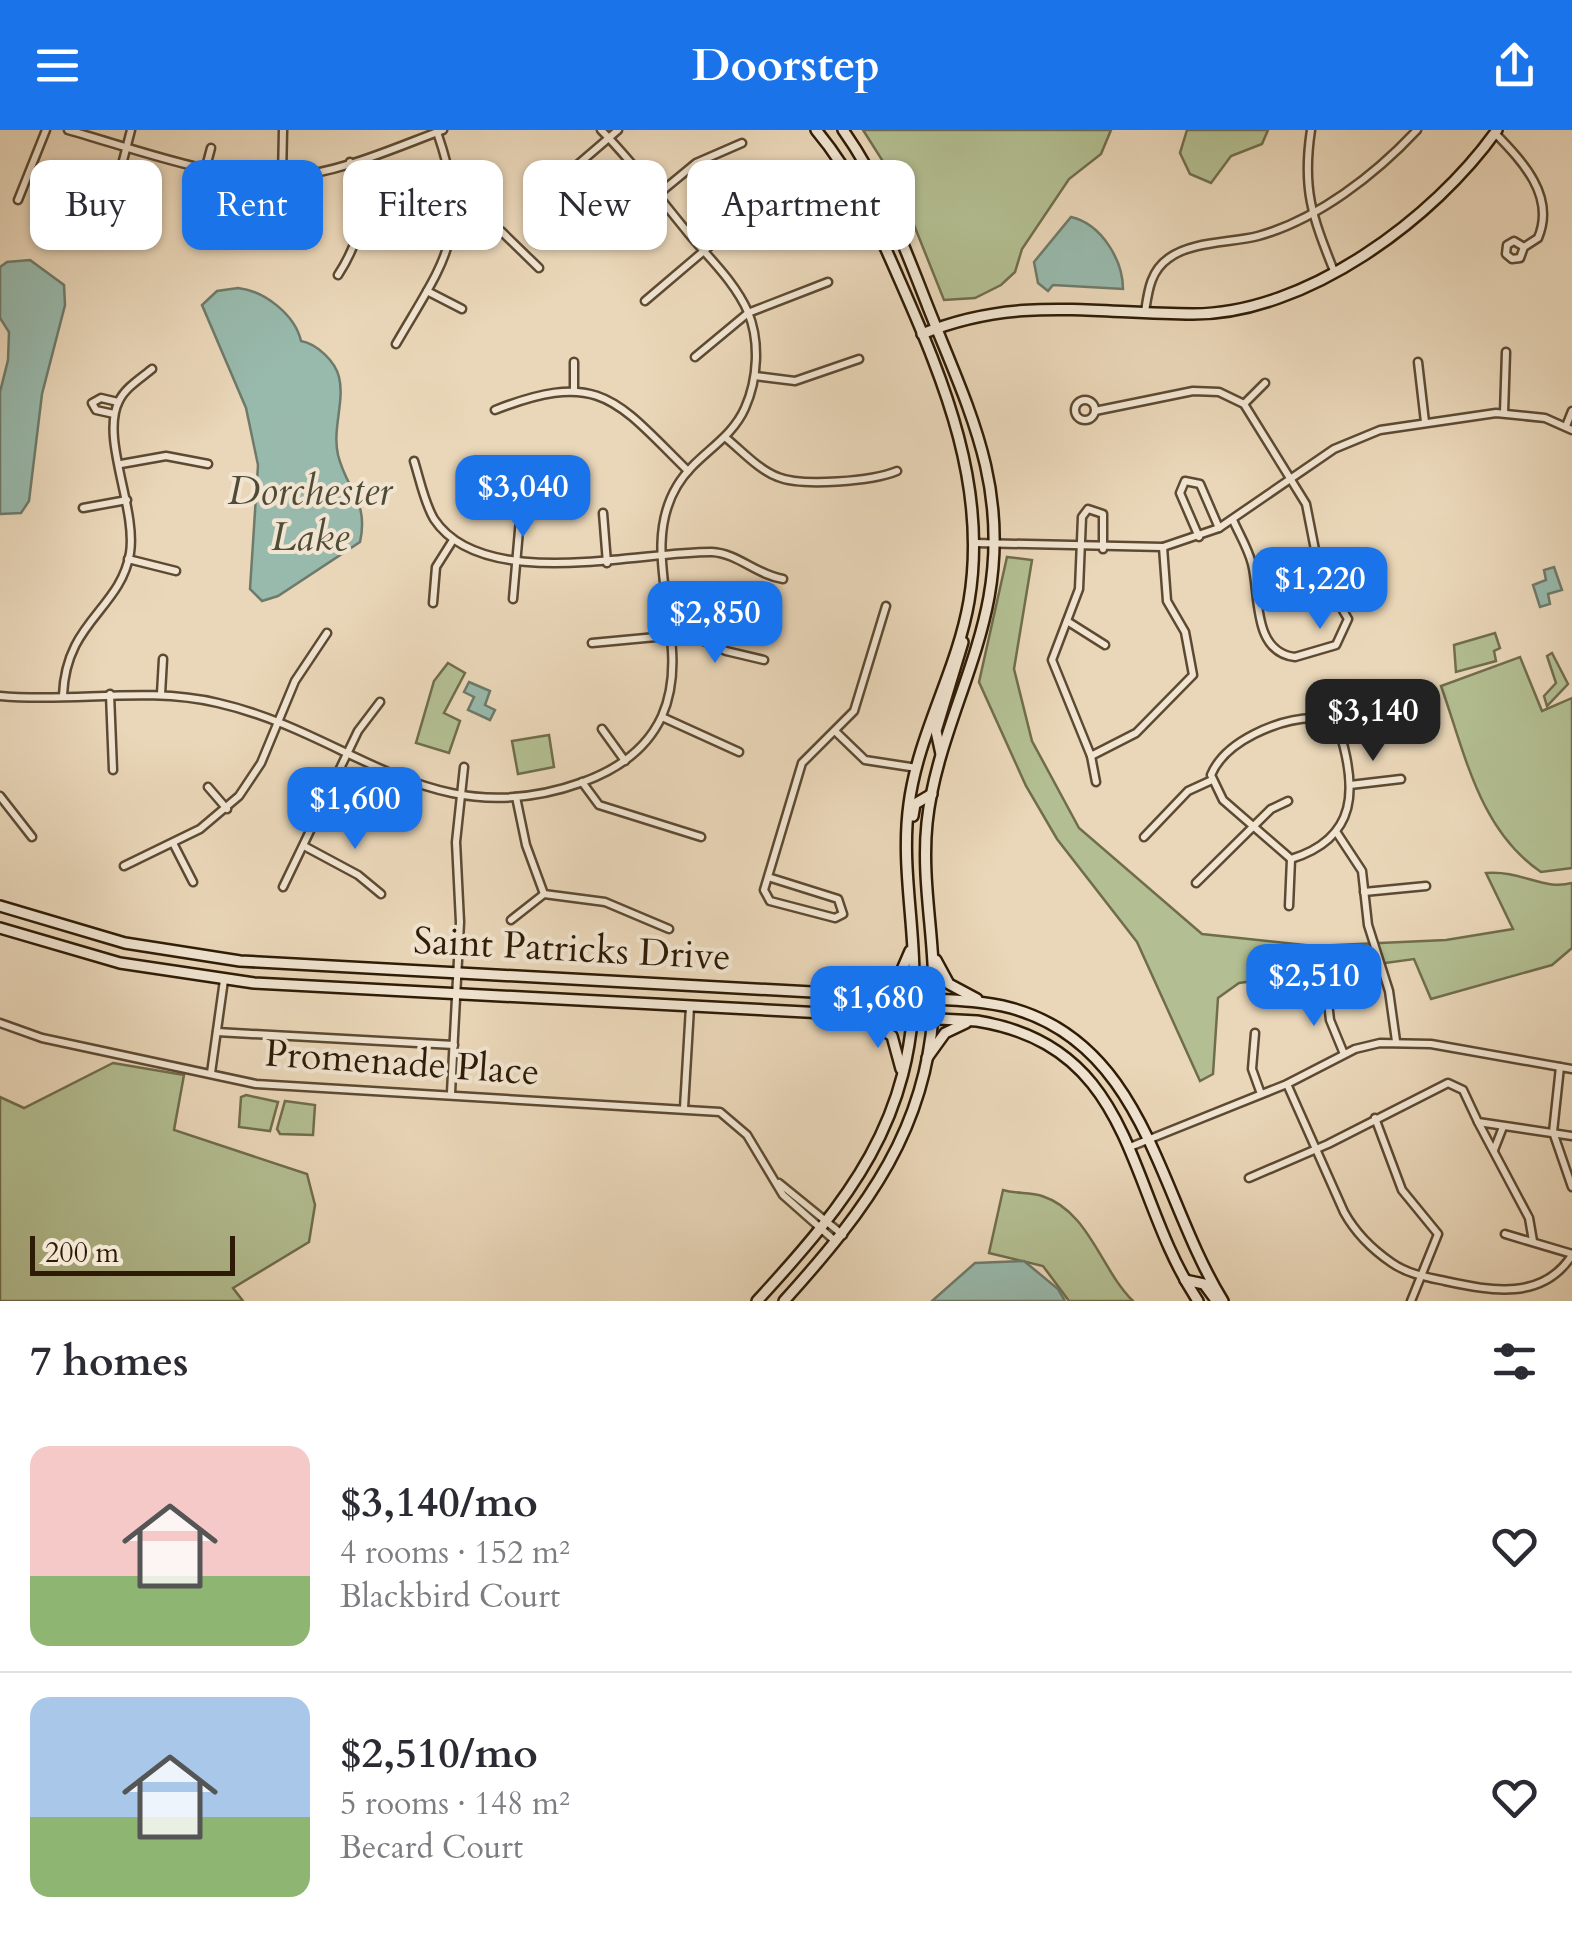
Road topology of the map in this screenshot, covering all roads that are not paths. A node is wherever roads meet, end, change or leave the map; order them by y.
1 (46, 130) edge
2 (68, 130) edge
3 (131, 130) edge
4 (284, 130) edge
5 (601, 130) edge
6 (618, 130) edge
7 (816, 130) edge
8 (843, 130) edge
9 (1311, 130) edge
10 (1416, 130) edge
11 (440, 131) edge
12 (1496, 132) edge
13 (609, 138) junction
14 (742, 143) dead end
15 (127, 146) junction
16 (211, 148) dead end
17 (123, 160) edge
18 (183, 160) edge
19 (208, 160) edge
20 (283, 160) edge
21 (356, 160) edge
22 (447, 160) edge
23 (583, 160) edge
24 (627, 160) edge
25 (667, 186) edge
26 (18, 200) dead end
27 (667, 208) edge
28 (1310, 212) junction
29 (503, 232) edge
30 (1524, 247) dead end
31 (349, 250) edge
32 (447, 250) edge
33 (706, 250) edge
34 (704, 252) junction
35 (539, 268) dead end
36 (1334, 270) junction
37 (338, 275) dead end
38 (828, 282) dead end
39 (427, 291) junction
40 (645, 301) dead end
41 (462, 309) dead end
42 (1145, 312) junction
43 (748, 313) junction
44 (937, 328) junction
45 (922, 334) junction
46 (396, 344) dead end
47 (1506, 352) dead end
48 (695, 357) dead end
49 (859, 360) dead end
50 (574, 362) dead end
51 (1418, 362) dead end
52 (152, 369) dead end
53 (754, 376) junction
54 (1265, 384) dead end
55 (574, 390) junction
56 (118, 402) junction
57 (1244, 404) junction
58 (495, 410) dead end
59 (1572, 411) edge
60 (1095, 412) dead end
61 (1504, 413) junction
62 (114, 414) junction
63 (1426, 422) junction
64 (1569, 428) edge
65 (726, 438) junction
66 (414, 461) dead end
67 (121, 464) junction
68 (208, 464) dead end
69 (688, 471) junction
70 (897, 471) dead end
71 (1291, 479) junction
72 (522, 496) dead end
73 (126, 500) junction
74 (83, 508) dead end
75 (603, 513) dead end
76 (1233, 520) junction
77 (1219, 528) junction
78 (1199, 537) junction
79 (452, 540) junction
80 (975, 543) junction
81 (995, 544) junction
82 (1163, 547) junction
83 (1082, 548) junction
84 (1103, 549) junction
85 (516, 558) junction
86 (663, 558) junction
87 (128, 559) junction
88 (607, 562) junction
89 (176, 572) dead end
90 (782, 578) dead end
91 (512, 599) dead end
92 (433, 603) dead end
93 (968, 604) junction
94 (886, 606) dead end
95 (1067, 621) junction
96 (327, 633) dead end
97 (671, 635) junction
98 (592, 643) dead end
99 (1105, 645) dead end
100 (163, 659) dead end
101 (764, 660) dead end
102 (110, 694) junction
103 (161, 694) junction
104 (63, 695) junction
105 (0, 696) edge
106 (380, 702) dead end
107 (1373, 708) dead end
108 (662, 717) junction
109 (278, 721) junction
110 (602, 730) dead end
111 (1338, 730) junction
112 (836, 732) junction
113 (739, 752) dead end
114 (346, 754) junction
115 (941, 754) junction
116 (1091, 756) junction
117 (625, 760) junction
118 (464, 766) dead end
119 (916, 768) junction
120 (113, 770) dead end
121 (1401, 779) dead end
122 (1212, 780) junction
123 (582, 782) junction
124 (1096, 782) dead end
125 (1350, 786) junction
126 (208, 787) dead end
127 (932, 794) junction
128 (0, 796) edge
129 (460, 796) junction
130 (516, 797) junction
131 (1288, 801) dead end
132 (227, 809) junction
133 (1252, 828) junction
134 (1337, 833) junction
135 (700, 836) dead end
136 (32, 837) dead end
137 (1144, 837) dead end
138 (174, 843) junction
139 (304, 846) junction
140 (1291, 859) junction
141 (124, 866) dead end
142 (908, 870) junction
143 (768, 877) junction
144 (193, 882) dead end
145 (1196, 883) dead end
146 (1426, 886) dead end
147 (283, 887) dead end
148 (1364, 892) junction
149 (382, 894) dead end
150 (544, 894) junction
151 (1289, 906) dead end
152 (0, 908) edge
153 (511, 920) dead end
154 (0, 928) edge
155 (669, 929) dead end
156 (914, 939) junction
157 (932, 948) junction
158 (459, 973) junction
159 (224, 980) junction
160 (457, 994) junction
161 (1326, 994) dead end
162 (868, 995) junction
163 (913, 998) junction
164 (934, 999) junction
165 (984, 1003) junction
166 (690, 1007) junction
167 (861, 1016) junction
168 (912, 1018) junction
169 (932, 1019) junction
170 (977, 1021) junction
171 (0, 1023) edge
172 (217, 1032) junction
173 (1255, 1032) dead end
174 (1396, 1041) junction
175 (454, 1044) junction
176 (1344, 1054) junction
177 (926, 1060) junction
178 (1560, 1067) junction
179 (1572, 1069) edge
180 (211, 1074) junction
181 (902, 1079) junction
182 (1287, 1084) junction
183 (451, 1094) junction
184 (1260, 1094) junction
185 (684, 1108) junction
186 (1375, 1118) junction
187 (1478, 1122) junction
188 (1504, 1126) junction
189 (1553, 1132) junction
190 (1572, 1136) edge
191 (1148, 1140) junction
192 (1130, 1147) junction
193 (1317, 1149) junction
194 (1494, 1150) junction
195 (1250, 1178) dead end
196 (1572, 1188) edge
197 (825, 1226) junction
198 (1504, 1234) dead end
199 (839, 1239) junction
200 (1534, 1241) junction
201 (1572, 1255) edge
202 (1418, 1275) junction
203 (1185, 1280) junction
204 (758, 1301) edge
205 (784, 1301) edge
206 (1198, 1301) edge
207 (1220, 1301) edge
208 (1411, 1301) edge

1 - 26 street
2 - 15 street
3 - 15 street
4 - 20 street
5 - 13 street
6 - 13 street
7 - 45 main road
8 - 44 main road
9 - 28 street
10 - 28 street
11 - 21 street
11 - 22 street
12 - 30 street
12 - 36 main road
13 - 23 street
13 - 24 street
14 - 25 street
15 - 17 street
15 - 18 street
16 - 19 street
27 - 34 street
28 - 36 street
28 - 42 street
29 - 35 street
31 - 37 street
32 - 39 street
33 - 34 street
34 - 40 street
34 - 43 street
36 - 42 main road
38 - 43 street
39 - 41 street
39 - 46 street
42 - 44 main road
43 - 48 street
43 - 53 street
44 - 45 main road
44 - 81 main road
45 - 80 main road
47 - 61 street
49 - 53 street
50 - 55 street
51 - 63 street
52 - 56 street
53 - 65 street
54 - 57 street
55 - 58 street
55 - 69 street
56 - 62 street
56 - 62 street
57 - 60 street
57 - 71 street
59 - 64 street
61 - 63 street
61 - 64 street
62 - 67 street
63 - 71 street
65 - 69 street
65 - 70 street
66 - 79 street
67 - 68 street
67 - 73 street
69 - 86 street
71 - 76 street
71 - 76 street
72 - 85 street
73 - 74 street
73 - 87 street
75 - 88 street
76 - 77 street
77 - 78 street
77 - 78 street
78 - 82 street
79 - 85 street
79 - 92 street
80 - 81 street
80 - 93 main road
81 - 83 street
81 - 115 main road
82 - 84 street
82 - 116 street
83 - 84 street
83 - 84 street
83 - 95 street
85 - 88 street
85 - 91 street
86 - 88 street
86 - 90 street
86 - 97 street
87 - 89 street
87 - 104 street
93 - 115 main road
93 - 119 main road
94 - 112 street
95 - 99 street
95 - 116 street
96 - 109 street
97 - 98 street
97 - 101 street
97 - 108 street
100 - 103 street
102 - 103 street
102 - 104 street
102 - 120 street
103 - 109 street
104 - 105 street
106 - 114 street
107 - 111 street
108 - 113 street
108 - 117 street
109 - 114 street
109 - 132 street
110 - 117 street
111 - 122 street
111 - 125 street
112 - 119 street
112 - 143 street
114 - 129 street
114 - 139 street
115 - 127 main road
116 - 124 street
117 - 123 street
118 - 129 street
119 - 142 main road
121 - 125 street
122 - 133 street
122 - 137 street
123 - 130 street
123 - 135 street
125 - 134 street
126 - 132 street
127 - 142 main road
127 - 157 main road
128 - 136 street
129 - 130 street
129 - 158 street
130 - 150 street
131 - 133 street
132 - 138 street
133 - 140 street
133 - 145 street
134 - 140 street
134 - 148 street
138 - 141 street
138 - 144 street
139 - 147 street
139 - 149 street
140 - 151 street
142 - 156 main road
143 - 143 street
146 - 148 street
148 - 174 street
150 - 153 street
150 - 155 street
152 - 158 main road, Saint Patricks Drive
154 - 159 main road, Saint Patricks Drive
156 - 162 main road
156 - 163 main road
157 - 164 main road
157 - 165 main road
158 - 160 street
158 - 162 main road, Saint Patricks Drive
159 - 160 main road, Saint Patricks Drive
159 - 172 street
160 - 166 main road, Saint Patricks Drive
160 - 175 street
161 - 176 street
162 - 163 main road, Saint Patricks Drive
163 - 164 main road, Saint Patricks Drive
163 - 168 main road
164 - 165 main road, Saint Patricks Drive
164 - 169 main road
165 - 191 main road, Saint Patricks Drive
166 - 167 main road, Saint Patricks Drive
166 - 185 street
167 - 168 main road, Saint Patricks Drive
167 - 181 main road
168 - 169 main road, Saint Patricks Drive
168 - 181 main road
169 - 170 main road, Saint Patricks Drive
169 - 177 main road
170 - 177 main road
170 - 192 main road, Saint Patricks Drive
171 - 180 street, Promenade Place
172 - 175 street
172 - 180 street
173 - 184 street
174 - 176 street
174 - 178 street
175 - 183 street
176 - 182 street
177 - 199 main road
178 - 179 street
178 - 189 street
180 - 183 street, Promenade Place
181 - 197 main road
182 - 184 street
182 - 193 street
183 - 185 street, Promenade Place
184 - 191 street
185 - 197 street, Promenade Place
186 - 187 street
186 - 193 street
186 - 202 street
187 - 188 street
187 - 194 street
188 - 189 street
188 - 194 street
189 - 190 street
189 - 196 street
191 - 192 street
191 - 207 main road, Saint Patricks Drive
192 - 203 main road, Saint Patricks Drive
193 - 195 street
193 - 202 street
194 - 200 street
197 - 199 street, Promenade Place
197 - 204 main road
198 - 200 street
199 - 205 main road
200 - 201 street
201 - 202 street
202 - 208 street
203 - 206 main road, Saint Patricks Drive
203 - 207 main road

